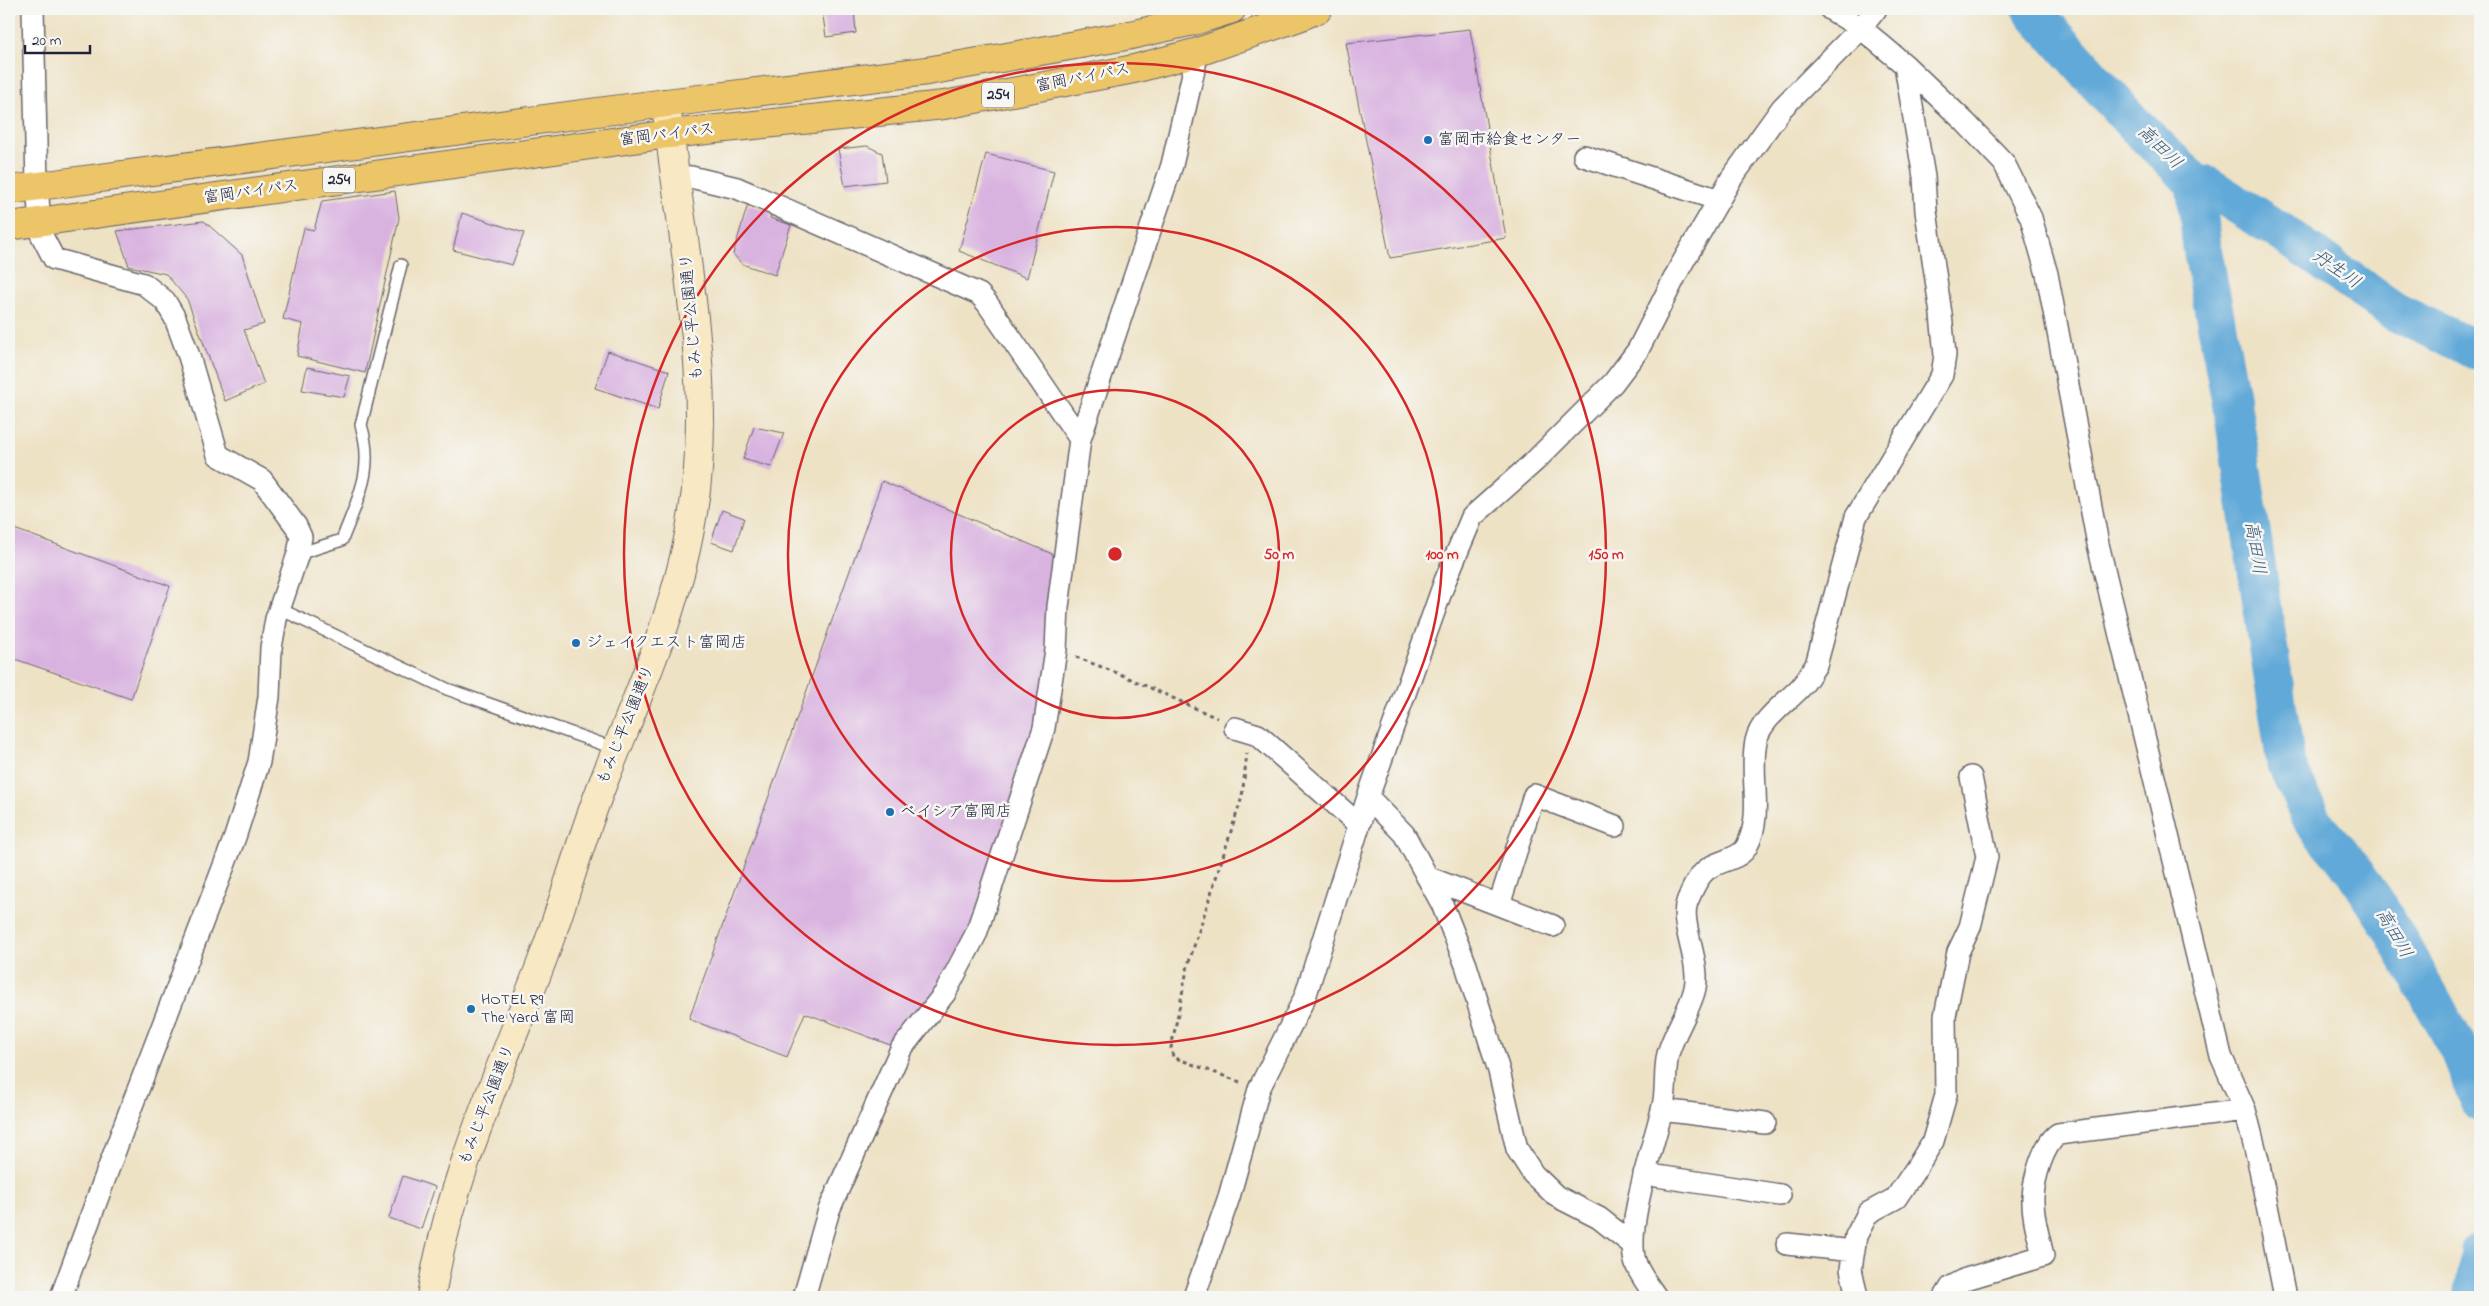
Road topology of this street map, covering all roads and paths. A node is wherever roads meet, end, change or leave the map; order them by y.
1 (33, 9) edge
2 (1232, 9) edge
3 (1318, 9) edge
4 (1830, 9) edge
5 (1869, 17) edge
6 (1198, 52) junction
7 (1906, 65) junction
8 (666, 103) junction
9 (669, 134) junction
10 (1584, 156) dead end
11 (676, 176) junction
12 (37, 186) junction
13 (9, 190) edge
14 (1719, 200) junction
15 (41, 222) junction
16 (9, 226) edge
17 (401, 265) dead end
18 (1080, 439) junction
19 (298, 554) junction
20 (280, 609) junction
21 (1056, 650) junction
22 (1235, 728) junction
23 (616, 749) junction
24 (1971, 777) dead end
25 (1368, 797) junction
26 (1359, 825) junction
27 (1615, 826) dead end
28 (1427, 877) junction
29 (1500, 905) junction
30 (1552, 926) dead end
31 (1259, 1089) junction
32 (1662, 1110) junction
33 (2245, 1110) junction
34 (1765, 1123) dead end
35 (1644, 1174) junction
36 (1780, 1194) dead end
37 (1632, 1244) junction
38 (1787, 1244) dead end
39 (1854, 1251) junction
40 (61, 1297) edge
41 (431, 1297) edge
42 (804, 1297) edge
43 (1194, 1297) edge
44 (1656, 1297) edge
45 (1857, 1297) edge
46 (1945, 1297) edge
47 (2285, 1297) edge

1 - 12 street
2 - 8 highway, 富岡バイパス / 254
3 - 6 highway, 富岡バイパス / 254
4 - 5 street
5 - 7 street
5 - 14 street
6 - 9 highway, 富岡バイパス / 254
6 - 18 street
7 - 32 street
7 - 33 street
8 - 9 street, もみじ平公園通り
8 - 12 highway, 富岡バイパス / 254
9 - 11 street, もみじ平公園通り
9 - 15 highway, 富岡バイパス / 254
10 - 14 street
11 - 18 street
11 - 23 street, もみじ平公園通り
12 - 13 highway, 富岡バイパス / 254
12 - 15 street
14 - 25 street
15 - 16 highway, 富岡バイパス / 254
15 - 19 street
17 - 19 lane
18 - 21 street
19 - 20 street
20 - 23 lane
20 - 40 street
21 - 22 path
21 - 42 street
22 - 26 street
22 - 31 path
23 - 41 street, もみじ平公園通り
24 - 39 street
25 - 26 street
25 - 28 street
26 - 31 street
27 - 29 street
28 - 29 street
28 - 37 street
29 - 30 street
31 - 43 street
32 - 34 street
32 - 35 street
33 - 46 street
33 - 47 street
35 - 36 street
35 - 37 street
37 - 44 street
38 - 39 street
39 - 45 street

